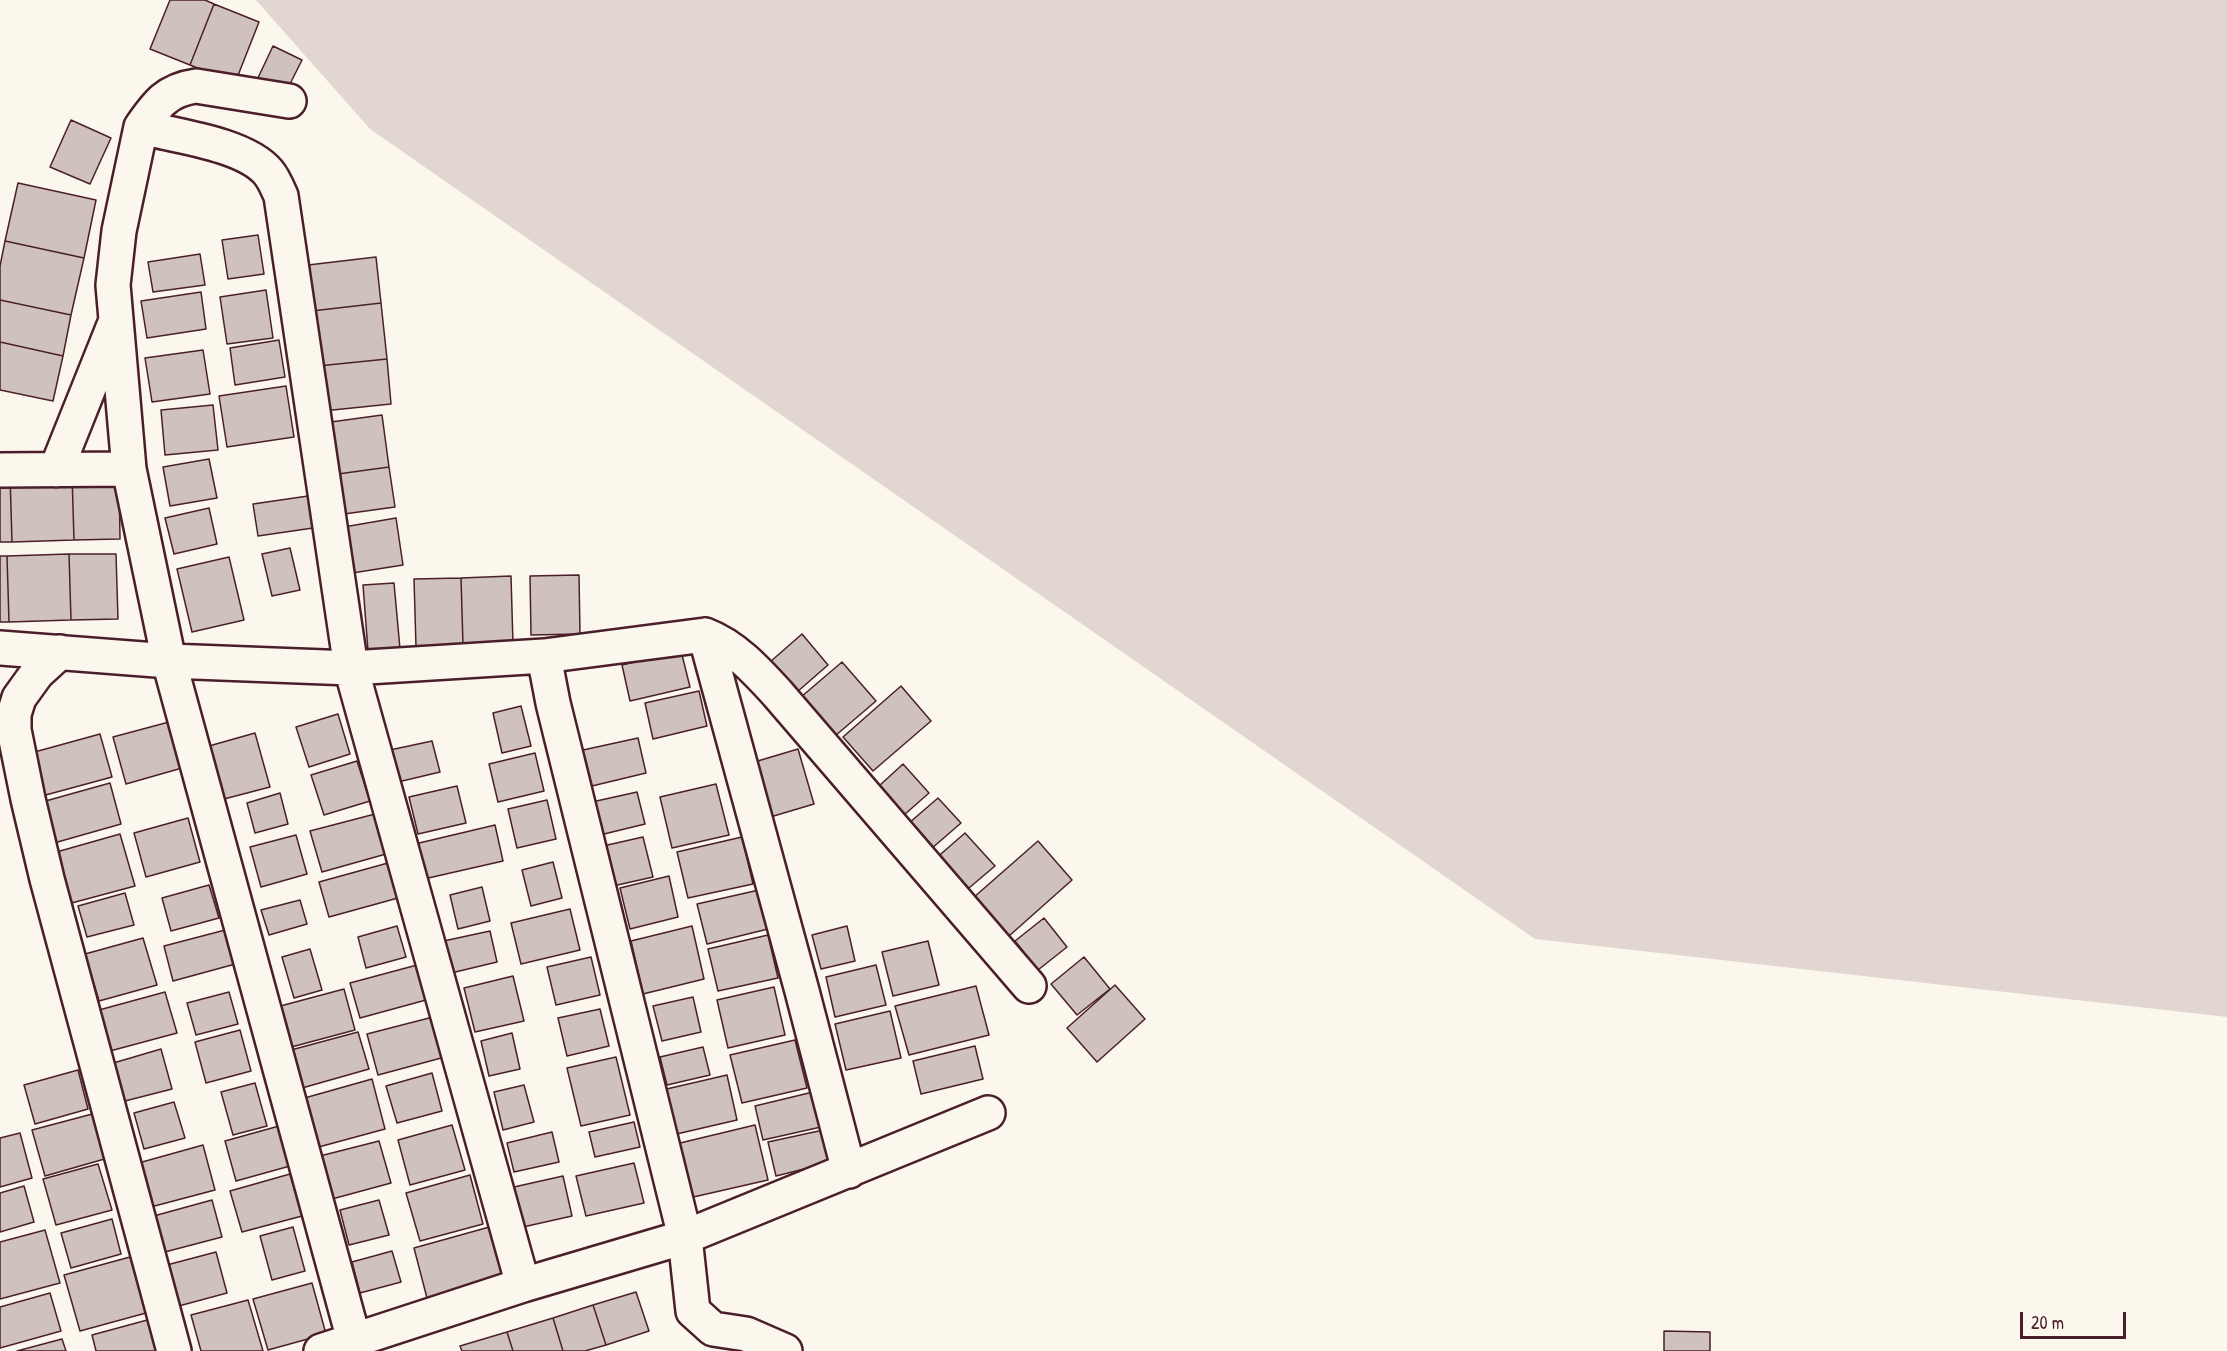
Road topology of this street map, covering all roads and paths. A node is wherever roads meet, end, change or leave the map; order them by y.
1 (289, 101) dead end
2 (141, 127) junction
3 (117, 319) junction
4 (129, 469) junction
5 (0, 470) edge
6 (56, 470) junction
7 (705, 635) junction
8 (0, 648) edge
9 (60, 652) junction
10 (544, 656) junction
11 (169, 662) junction
12 (351, 668) junction
13 (1029, 986) dead end
14 (988, 1113) dead end
15 (849, 1172) junction
16 (685, 1237) junction
17 (523, 1285) junction
18 (355, 1345) edge
19 (174, 1351) edge
20 (321, 1351) edge
21 (785, 1351) edge

1 - 2 street
2 - 3 street
2 - 12 street
3 - 4 street
3 - 6 street
4 - 6 street
4 - 11 street
5 - 6 street
7 - 10 street
7 - 13 street
7 - 15 street
8 - 9 street
9 - 11 street
9 - 19 street
10 - 12 street
10 - 16 street
11 - 12 street
11 - 18 street
12 - 17 street
14 - 15 street
15 - 16 street
16 - 17 street
16 - 21 street
17 - 18 street
18 - 20 street

